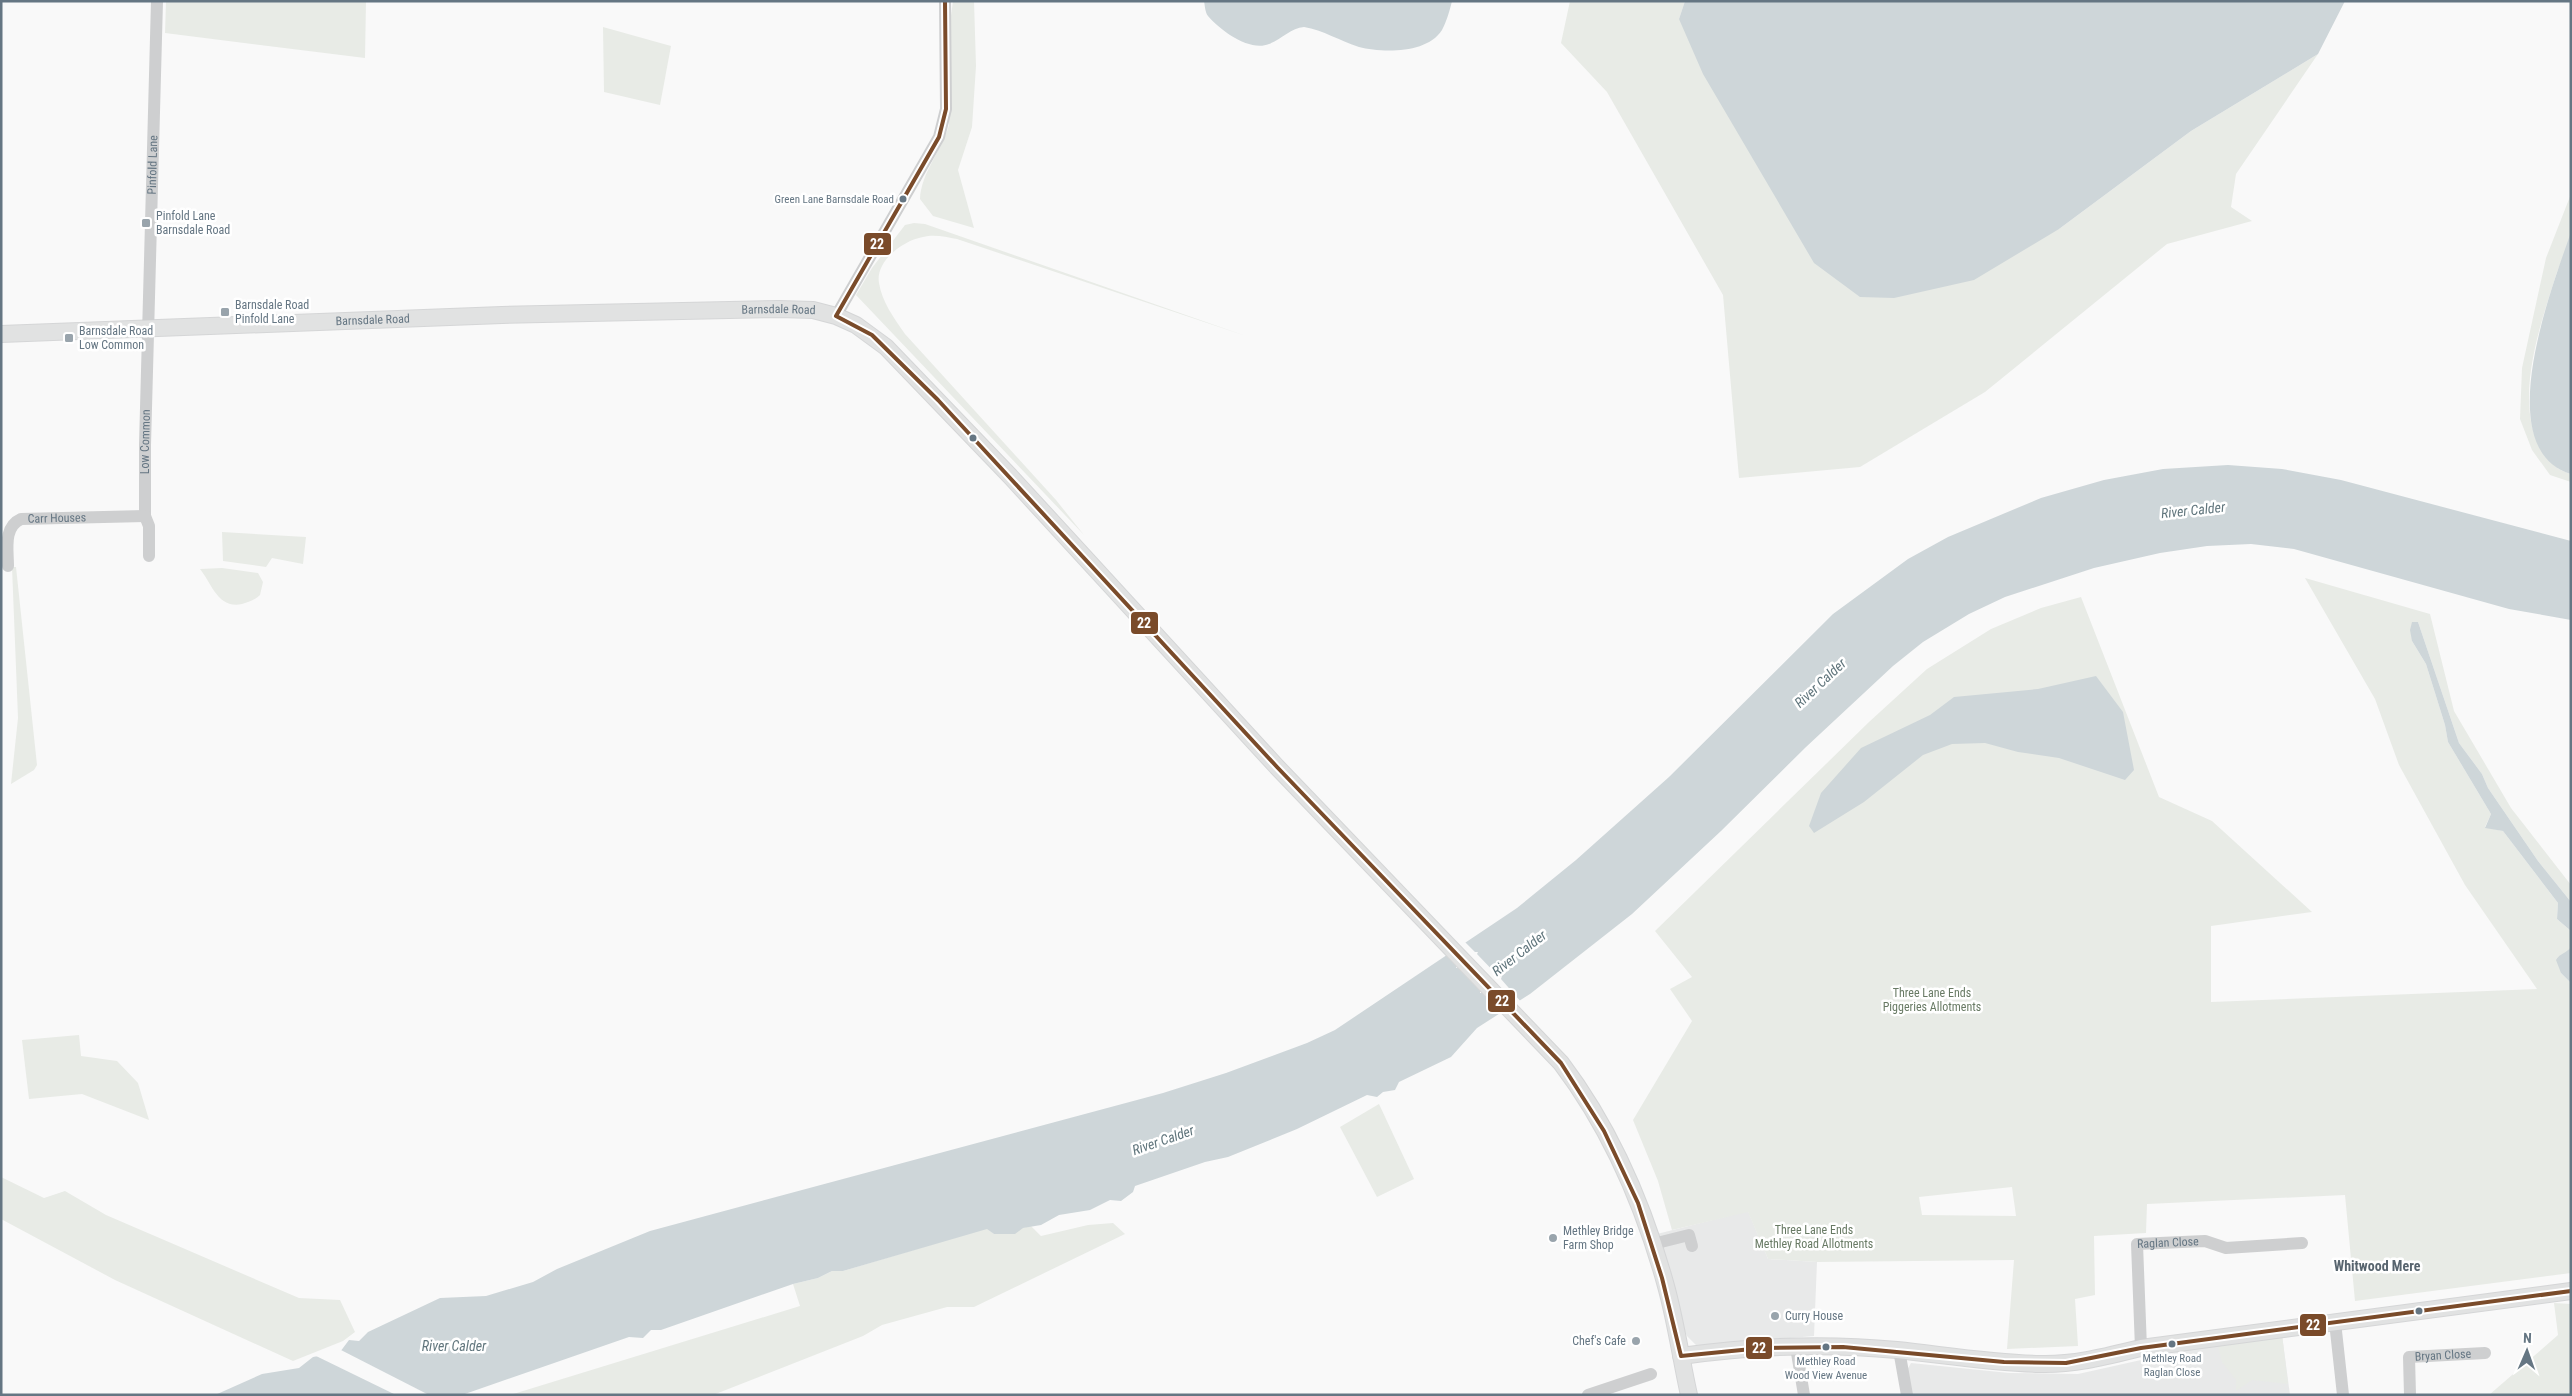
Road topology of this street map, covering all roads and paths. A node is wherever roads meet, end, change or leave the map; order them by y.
1 (157, 1) edge
2 (945, 1) edge
3 (836, 316) junction
4 (148, 327) junction
5 (1, 334) edge
6 (145, 516) junction
7 (149, 556) dead end
8 (8, 566) dead end
9 (2302, 1242) dead end
10 (1653, 1244) junction
11 (1692, 1246) dead end
12 (2571, 1291) edge
13 (2335, 1322) junction
14 (1796, 1347) junction
15 (2141, 1348) junction
16 (1899, 1350) junction
17 (2485, 1353) dead end
18 (1681, 1356) junction
19 (1651, 1374) dead end
20 (1588, 1395) edge
21 (1689, 1395) edge
22 (1804, 1395) edge
23 (1907, 1395) edge
24 (2343, 1395) edge
25 (2410, 1395) edge

1 - 4 street, Pinfold Lane
2 - 3 street
3 - 4 main road, Barnsdale Road
3 - 10 main road, Barnsdale Road
4 - 5 main road, Barnsdale Road
4 - 6 street, Low Common
6 - 7 street, Low Common
6 - 8 street, Carr Houses
9 - 15 street, Raglan Close
10 - 11 street
10 - 18 main road, Barnsdale Road
12 - 13 main road
13 - 15 main road
13 - 24 street
14 - 16 main road
14 - 18 main road
14 - 22 street
15 - 16 main road
16 - 23 street
17 - 25 street, Bryan Close
18 - 21 main road, Barnsdale Road
19 - 20 street

